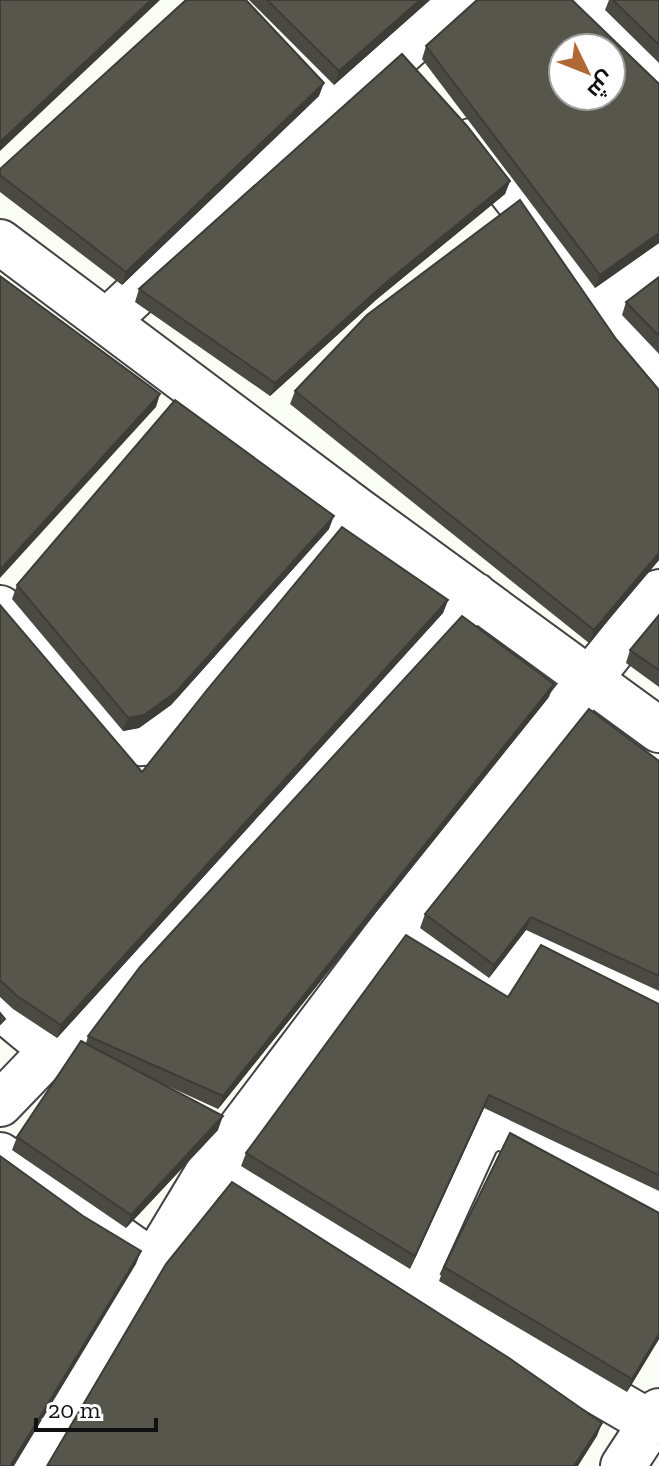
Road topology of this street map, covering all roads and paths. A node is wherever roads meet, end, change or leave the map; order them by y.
1 (240, 0) edge
2 (460, 0) edge
3 (577, 0) edge
4 (401, 52) junction
5 (659, 79) edge
6 (345, 102) junction
7 (0, 242) edge
8 (659, 262) edge
9 (601, 306) junction
10 (107, 321) junction
11 (659, 380) edge
12 (356, 509) junction
13 (659, 592) edge
14 (475, 595) junction
15 (0, 608) edge
16 (589, 679) junction
17 (659, 730) edge
18 (397, 921) junction
19 (659, 1003) edge
20 (0, 1007) edge
21 (52, 1050) junction
22 (0, 1104) edge
23 (0, 1155) edge
24 (211, 1167) junction
25 (659, 1205) edge
26 (154, 1263) junction
27 (411, 1284) junction
28 (656, 1419) edge
29 (31, 1466) edge
30 (623, 1466) edge

1 - 6 street
2 - 4 street
3 - 5 street
4 - 6 street
4 - 9 street
6 - 10 street
7 - 10 street
8 - 9 street
9 - 11 street
10 - 12 street
12 - 14 street
12 - 15 street
13 - 16 street
14 - 16 street
14 - 21 street
16 - 17 street
16 - 18 street
18 - 19 street
18 - 24 street
20 - 21 street
21 - 22 street
23 - 26 street
24 - 26 street
24 - 27 street
25 - 27 street
26 - 29 street
27 - 28 street
28 - 30 street

